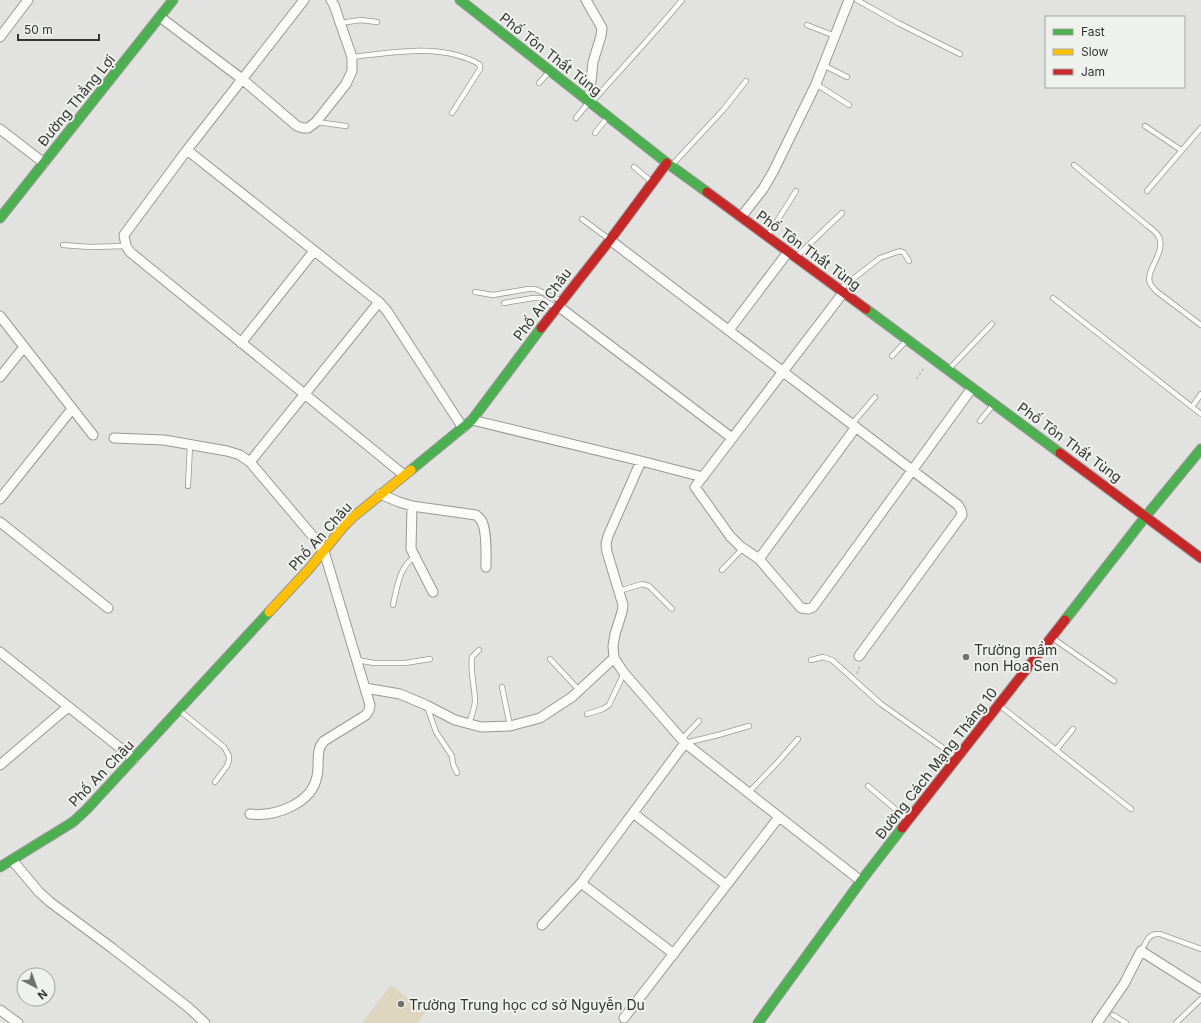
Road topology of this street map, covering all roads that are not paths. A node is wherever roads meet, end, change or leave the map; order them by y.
1 (28, 0) edge
2 (174, 0) edge
3 (304, 0) edge
4 (331, 0) edge
5 (460, 0) edge
6 (586, 0) edge
7 (682, 0) edge
8 (849, 0) edge
9 (857, 0) edge
10 (160, 17) junction
11 (377, 22) dead end
12 (340, 23) junction
13 (807, 26) dead end
14 (835, 36) junction
15 (0, 37) edge
16 (960, 54) dead end
17 (352, 57) junction
18 (823, 65) junction
19 (550, 71) junction
20 (847, 77) dead end
21 (242, 79) junction
22 (746, 81) dead end
23 (539, 83) dead end
24 (816, 84) junction
25 (590, 102) junction
26 (849, 105) dead end
27 (452, 113) dead end
28 (608, 116) junction
29 (576, 118) dead end
30 (316, 122) junction
31 (346, 126) dead end
32 (1145, 126) dead end
33 (0, 128) edge
34 (1201, 128) edge
35 (596, 133) dead end
36 (187, 150) junction
37 (1181, 150) junction
38 (44, 163) junction
39 (669, 164) junction
40 (1074, 165) dead end
41 (634, 167) dead end
42 (652, 182) junction
43 (796, 191) dead end
44 (1147, 191) dead end
45 (842, 213) dead end
46 (741, 217) junction
47 (0, 218) edge
48 (582, 219) dead end
49 (767, 237) junction
50 (610, 240) junction
51 (63, 245) dead end
52 (126, 246) junction
53 (314, 251) junction
54 (792, 255) junction
55 (910, 261) dead end
56 (841, 291) junction
57 (475, 292) dead end
58 (1053, 298) dead end
59 (379, 302) junction
60 (504, 303) dead end
61 (559, 305) junction
62 (0, 316) edge
63 (992, 324) dead end
64 (1201, 325) edge
65 (729, 330) junction
66 (907, 340) junction
67 (241, 343) junction
68 (24, 347) junction
69 (892, 356) dead end
70 (948, 370) junction
71 (783, 371) junction
72 (0, 377) edge
73 (972, 388) junction
74 (304, 394) junction
75 (1201, 394) edge
76 (875, 396) dead end
77 (994, 404) junction
78 (1192, 406) junction
79 (72, 409) junction
80 (1201, 414) edge
81 (472, 420) junction
82 (980, 421) dead end
83 (854, 425) junction
84 (463, 428) junction
85 (93, 435) dead end
86 (114, 438) dead end
87 (732, 438) junction
88 (190, 445) junction
89 (1201, 449) edge
90 (641, 460) junction
91 (250, 462) junction
92 (912, 470) junction
93 (404, 475) junction
94 (703, 477) junction
95 (188, 486) dead end
96 (380, 494) junction
97 (0, 499) edge
98 (412, 506) junction
99 (1146, 516) junction
100 (0, 522) edge
101 (744, 548) junction
102 (324, 551) junction
103 (415, 557) junction
104 (1201, 558) edge
105 (759, 559) junction
106 (486, 567) dead end
107 (722, 570) dead end
108 (619, 591) junction
109 (433, 592) dead end
110 (393, 605) dead end
111 (108, 608) dead end
112 (672, 609) dead end
113 (1052, 637) junction
114 (479, 650) dead end
115 (0, 652) edge
116 (859, 656) road end
117 (614, 658) junction
118 (430, 659) dead end
119 (550, 659) dead end
120 (357, 660) junction
121 (811, 660) dead end
122 (624, 673) junction
123 (1114, 681) dead end
124 (502, 687) dead end
125 (365, 688) junction
126 (579, 690) junction
127 (426, 705) junction
128 (999, 705) junction
129 (68, 706) junction
130 (179, 710) junction
131 (587, 714) dead end
132 (699, 721) dead end
133 (469, 724) junction
134 (510, 726) junction
135 (749, 726) dead end
136 (1073, 729) dead end
137 (798, 739) dead end
138 (683, 741) junction
139 (1056, 750) junction
140 (957, 758) junction
141 (134, 759) junction
142 (0, 765) edge
143 (456, 773) dead end
144 (215, 782) dead end
145 (868, 786) dead end
146 (748, 793) junction
147 (1131, 809) dead end
148 (633, 813) junction
149 (250, 814) dead end
150 (779, 817) junction
151 (909, 820) junction
152 (12, 860) junction
153 (0, 867) edge
154 (861, 881) junction
155 (581, 883) junction
156 (726, 885) junction
157 (542, 925) dead end
158 (1201, 949) edge
159 (1141, 951) junction
160 (674, 954) junction
161 (1201, 988) edge
162 (1201, 999) edge
163 (0, 1010) edge
164 (1113, 1015) dead end
165 (624, 1018) dead end
166 (18, 1023) edge
167 (205, 1023) edge
168 (758, 1023) edge
169 (1097, 1023) edge
170 (1126, 1023) edge
171 (1176, 1023) edge

1 - 15 street
2 - 10 street, Đường Thắng Lợi
3 - 21 street
4 - 12 street
5 - 19 street, Phố Tôn Thất Tùng
6 - 25 street
7 - 25 lane
8 - 14 street
9 - 16 lane
10 - 21 street
10 - 38 street, Đường Thắng Lợi
11 - 12 lane
12 - 17 street
13 - 14 lane
14 - 18 street
17 - 27 lane
17 - 30 street
18 - 20 lane
18 - 24 street
19 - 23 lane
19 - 25 street, Phố Tôn Thất Tùng
21 - 30 street
21 - 36 street
22 - 39 lane
24 - 26 lane
24 - 46 street
25 - 28 street, Phố Tôn Thất Tùng
25 - 29 lane
28 - 35 lane
28 - 39 street, Phố Tôn Thất Tùng
30 - 31 lane
32 - 37 lane
33 - 38 street
34 - 37 lane
36 - 52 street
36 - 53 street
37 - 44 lane
38 - 47 street, Đường Thắng Lợi
39 - 42 street, Phố An Châu
39 - 46 street, Phố Tôn Thất Tùng
40 - 64 lane
41 - 42 lane
42 - 50 street, Phố An Châu
43 - 49 lane
45 - 54 lane
46 - 49 street, Phố Tôn Thất Tùng
48 - 50 lane
49 - 54 street, Phố Tôn Thất Tùng
50 - 61 street, Phố An Châu
50 - 65 street
51 - 52 lane
52 - 67 street
53 - 59 street
53 - 67 street
54 - 56 street, Phố Tôn Thất Tùng
54 - 65 street
55 - 56 lane
56 - 66 street, Phố Tôn Thất Tùng
56 - 71 street
57 - 61 lane
58 - 78 lane
59 - 74 street
59 - 84 street
60 - 61 lane
61 - 81 street, Phố An Châu
61 - 87 street
62 - 68 street
63 - 70 lane
65 - 71 street
66 - 69 lane
66 - 70 street, Phố Tôn Thất Tùng
67 - 74 street
68 - 72 street
68 - 79 street
70 - 73 street, Phố Tôn Thất Tùng
71 - 83 street
71 - 87 street
73 - 77 street, Phố Tôn Thất Tùng
73 - 92 street
74 - 91 street
74 - 93 street
75 - 78 lane
76 - 83 lane
77 - 82 lane
77 - 99 street, Phố Tôn Thất Tùng
78 - 80 lane
79 - 85 street
79 - 97 street
81 - 84 street, Phố An Châu
81 - 90 street
83 - 92 street
83 - 105 street
84 - 93 street, Phố An Châu
86 - 88 street
87 - 94 street
88 - 91 street
88 - 95 lane
89 - 99 street, Đường Cách Mạng Tháng 10
90 - 94 street
90 - 108 street
91 - 102 street
92 - 105 street
92 - 116 street
93 - 96 street, Phố An Châu
94 - 101 street
96 - 98 street
96 - 102 street, Phố An Châu
98 - 103 street
98 - 106 street
99 - 104 street, Phố Tôn Thất Tùng
99 - 113 street, Đường Cách Mạng Tháng 10
100 - 111 street
101 - 105 street
101 - 107 lane
102 - 120 street
102 - 130 street, Phố An Châu
103 - 109 street
103 - 110 lane
108 - 112 lane
108 - 117 street
113 - 123 lane
113 - 128 street, Đường Cách Mạng Tháng 10
114 - 133 lane
115 - 129 street
117 - 122 street
117 - 126 street
118 - 120 lane
119 - 126 lane
120 - 125 street
121 - 140 lane
122 - 131 lane
122 - 138 street
124 - 134 lane
125 - 127 street
125 - 149 street
126 - 134 street
127 - 133 street
127 - 143 lane
128 - 139 lane
128 - 140 street, Đường Cách Mạng Tháng 10
129 - 141 street
129 - 142 street
130 - 141 street, Phố An Châu
130 - 144 lane
132 - 138 lane
133 - 134 street
135 - 138 lane
136 - 139 lane
137 - 146 lane
138 - 146 street
138 - 148 street
139 - 147 lane
140 - 151 street, Đường Cách Mạng Tháng 10
141 - 152 street, Phố An Châu
145 - 151 lane
146 - 150 street
148 - 155 street
148 - 156 street
150 - 154 street
150 - 156 street
151 - 154 street, Đường Cách Mạng Tháng 10
152 - 153 street, Phố An Châu
152 - 167 street
154 - 168 street, Đường Cách Mạng Tháng 10
155 - 157 street
155 - 160 street
156 - 160 street
158 - 159 lane
159 - 161 street
159 - 169 street
160 - 165 street
162 - 171 lane
163 - 166 street
164 - 170 lane

